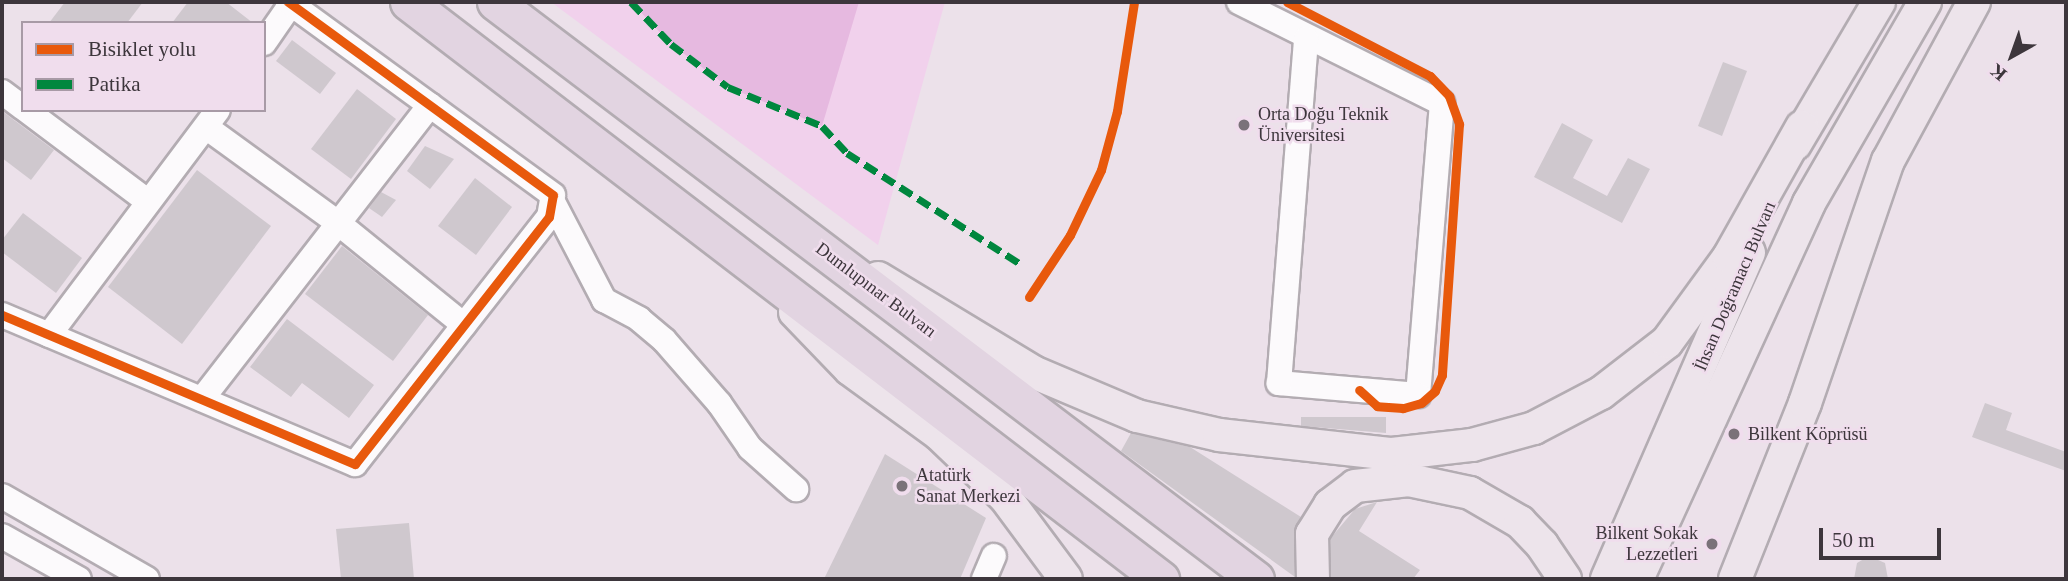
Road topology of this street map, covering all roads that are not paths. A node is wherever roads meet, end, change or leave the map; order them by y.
1 (495, 2) edge
2 (1239, 2) edge
3 (1879, 2) edge
4 (1925, 2) edge
5 (1974, 2) edge
6 (289, 3) edge
7 (412, 5) edge
8 (1307, 39) junction
9 (266, 40) edge
10 (2, 92) edge
11 (430, 106) junction
12 (21, 107) edge
13 (28, 112) edge
14 (212, 118) edge
15 (1802, 127) junction
16 (552, 200) junction
17 (147, 201) junction
18 (338, 223) junction
19 (814, 243) junction
20 (737, 254) junction
21 (2, 315) edge
22 (464, 325) junction
23 (49, 335) junction
24 (202, 399) junction
25 (796, 489) dead end
26 (2, 496) edge
27 (2, 536) edge
28 (994, 556) dead end
29 (43, 570) edge
30 (79, 579) edge
31 (147, 579) edge
32 (984, 579) edge
33 (1066, 579) edge
34 (1161, 579) edge
35 (1256, 579) edge
36 (1313, 579) edge
37 (1565, 579) edge
38 (1607, 579) edge
39 (1637, 579) edge
40 (1735, 579) edge

1 - 19 highway, Dumlupınar Bulvarı
2 - 8 street
3 - 15 main road, İhsan Doğramacı Bulvarı
4 - 39 main road
5 - 40 main road
6 - 9 street
6 - 11 street
7 - 20 highway
8 - 8 street
10 - 12 street
11 - 16 street
11 - 18 street
13 - 17 street
14 - 17 street
14 - 18 street
15 - 19 main road
15 - 38 main road, İhsan Doğramacı Bulvarı
16 - 22 street
16 - 25 street
17 - 23 street
18 - 22 street
18 - 24 street
19 - 35 highway, Dumlupınar Bulvarı
20 - 33 main road
20 - 34 highway
21 - 23 street
22 - 24 street
23 - 24 street
26 - 31 street
27 - 29 street
28 - 32 street
29 - 30 street
36 - 37 main road

